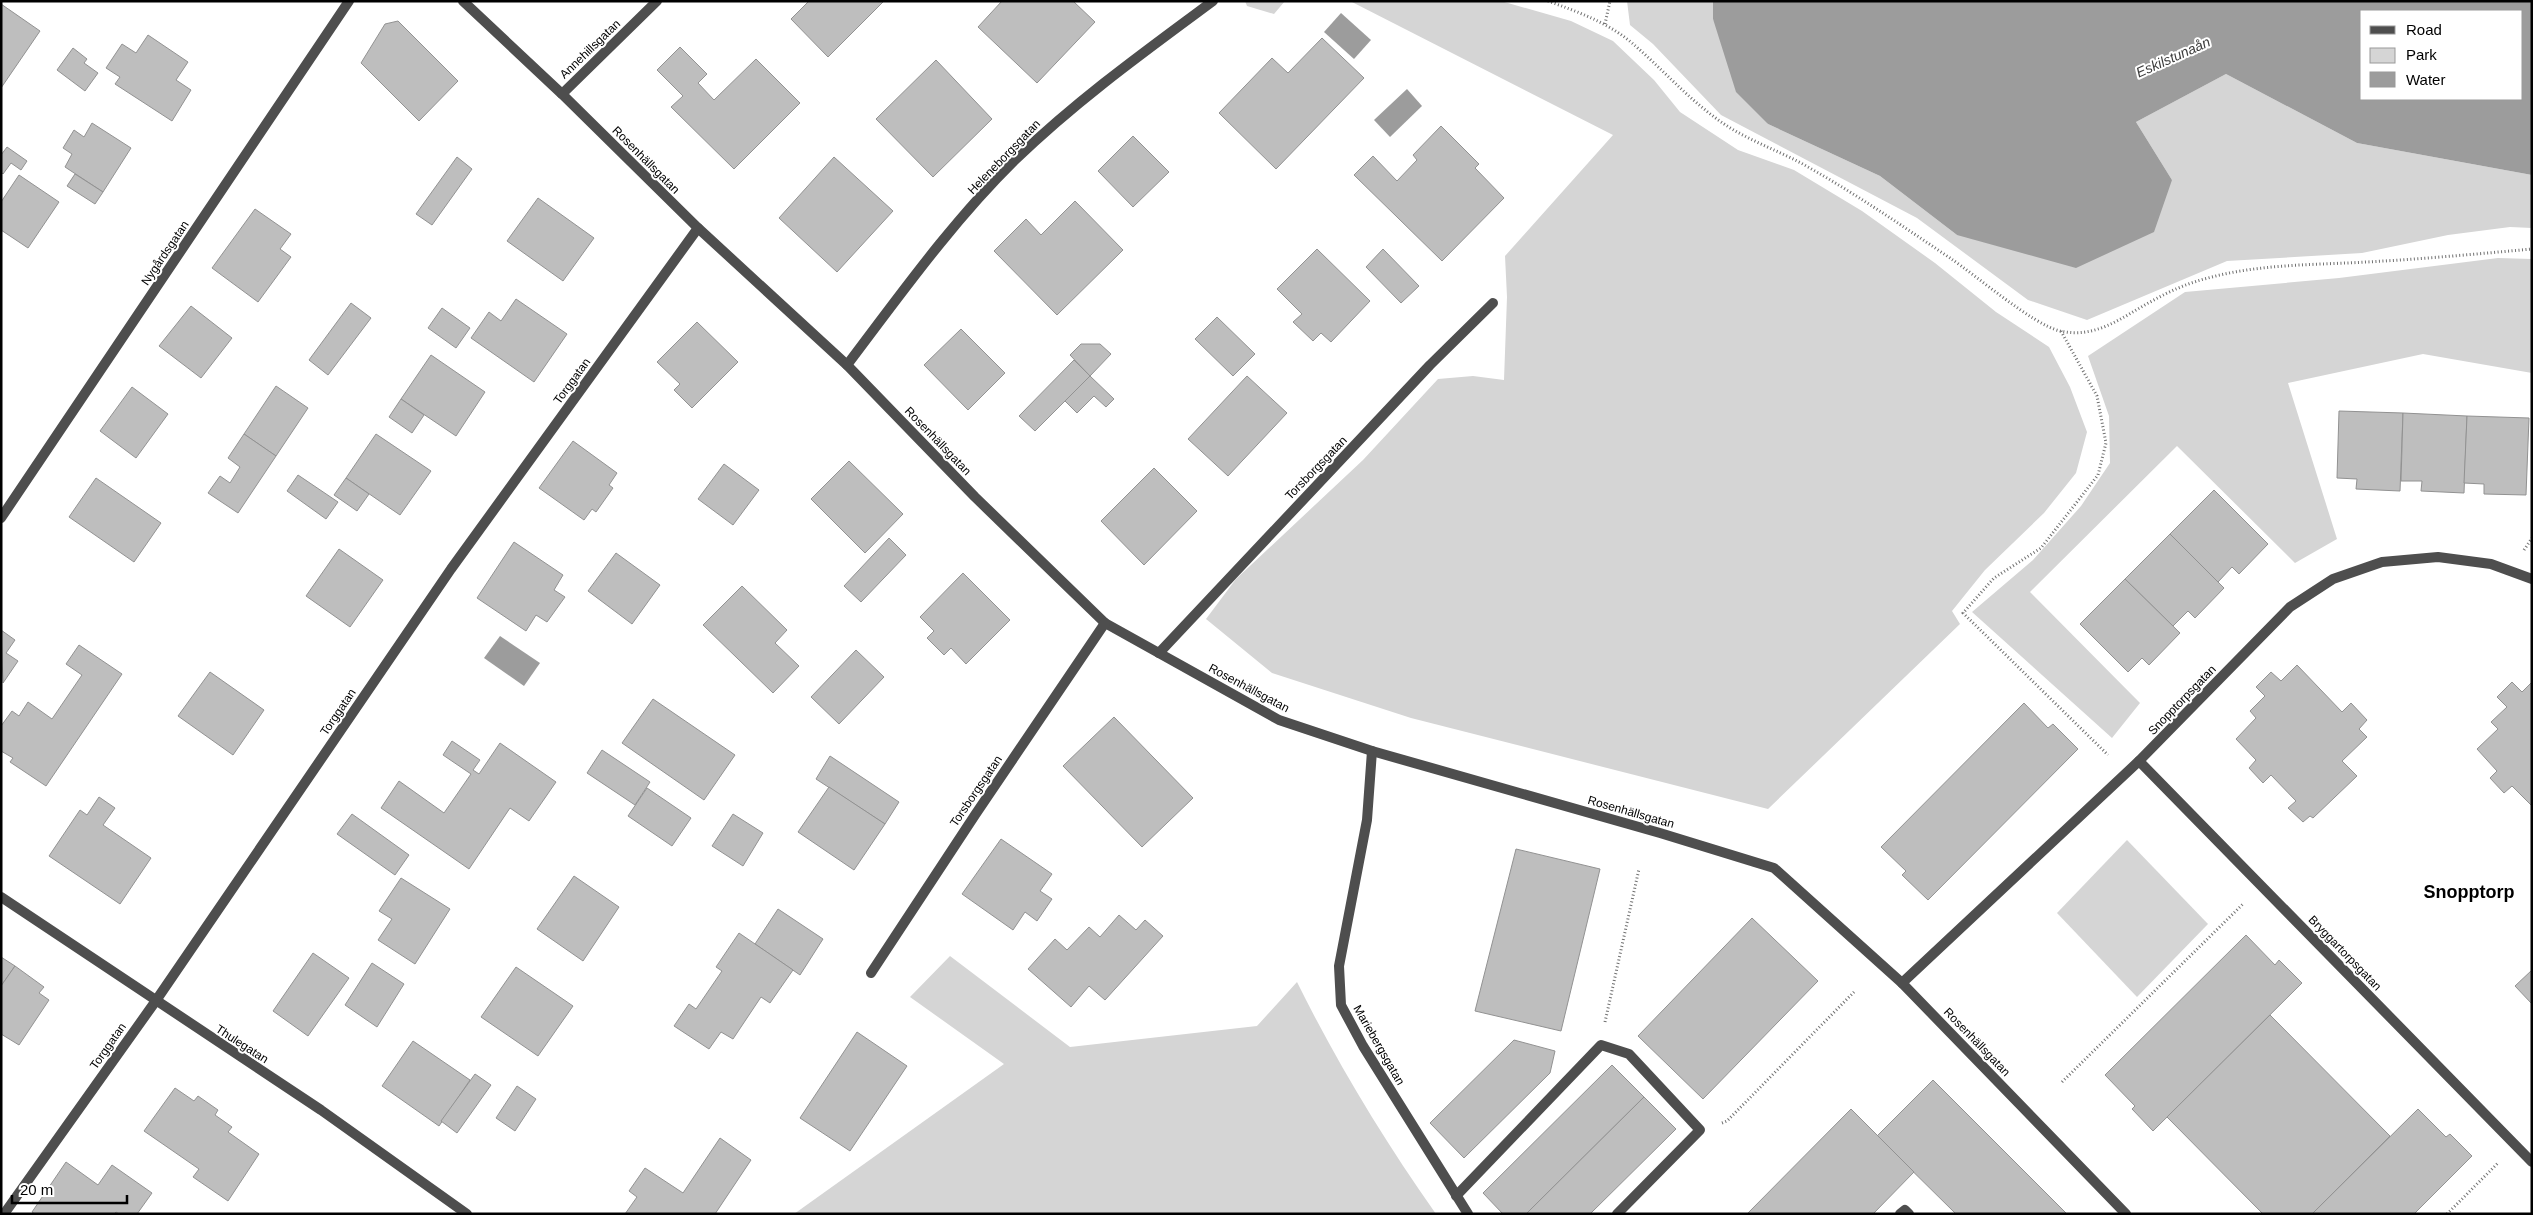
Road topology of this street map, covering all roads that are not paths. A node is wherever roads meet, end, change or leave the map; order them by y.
1 (349, 1) edge
2 (463, 1) edge
3 (657, 1) edge
4 (1213, 1) edge
5 (562, 94) junction
6 (698, 228) junction
7 (1493, 304) dead end
8 (847, 365) junction
9 (1, 518) edge
10 (2532, 579) edge
11 (1105, 623) junction
12 (1158, 653) junction
13 (1372, 751) junction
14 (2139, 761) junction
15 (1, 897) edge
16 (870, 974) dead end
17 (1902, 983) junction
18 (155, 1002) junction
19 (2532, 1162) edge
20 (1456, 1196) junction
21 (4, 1214) edge
22 (467, 1214) edge
23 (1468, 1214) edge
24 (1618, 1214) edge
25 (1900, 1214) edge
26 (1909, 1214) edge
27 (2126, 1214) edge

1 - 9 street, Nygårdsgatan
2 - 5 street, Rosenhällsgatan
3 - 5 street, Annehillsgatan
4 - 8 street, Heleneborgsgatan
5 - 6 street, Rosenhällsgatan
6 - 8 street, Rosenhällsgatan
6 - 18 street, Torggatan
7 - 12 street, Torsborgsgatan
8 - 11 street, Rosenhällsgatan
10 - 14 street, Snopptorpsgatan
11 - 12 street, Rosenhällsgatan
11 - 16 street, Torsborgsgatan
12 - 13 street, Rosenhällsgatan
13 - 17 street, Rosenhällsgatan
13 - 20 street, Mariebergsgatan
14 - 17 street, Snopptorpsgatan
14 - 19 street, Bryggartorpsgatan
15 - 18 street, Thulegatan
17 - 27 street, Rosenhällsgatan
18 - 21 street, Torggatan
18 - 22 street, Thulegatan
20 - 23 street, Mariebergsgatan
20 - 24 street
25 - 26 street

